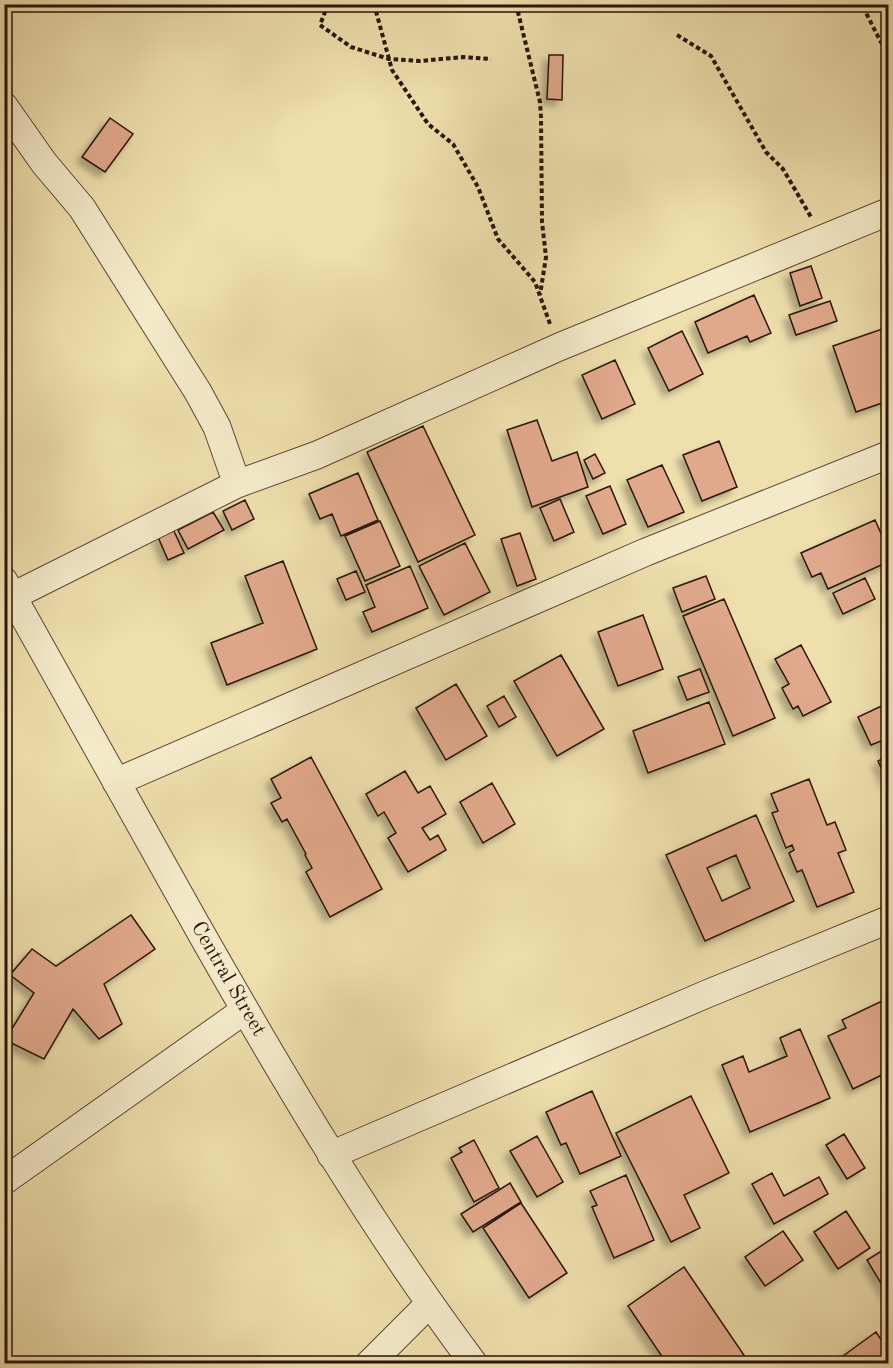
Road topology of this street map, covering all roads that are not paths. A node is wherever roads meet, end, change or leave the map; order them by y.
1 (4, 106) edge
2 (888, 212) edge
3 (888, 455) edge
4 (237, 484) junction
5 (9, 589) edge
6 (116, 782) junction
7 (888, 920) edge
8 (245, 1010) junction
9 (331, 1155) junction
10 (4, 1181) edge
11 (429, 1304) junction
12 (369, 1364) edge
13 (474, 1364) edge

1 - 4 street
2 - 4 street
3 - 6 street
4 - 5 street
5 - 6 street, Central Street
6 - 8 street, Central Street
7 - 9 street
8 - 9 street, Central Street
8 - 10 street
9 - 11 street, Central Street
11 - 12 street
11 - 13 street, Central Street

